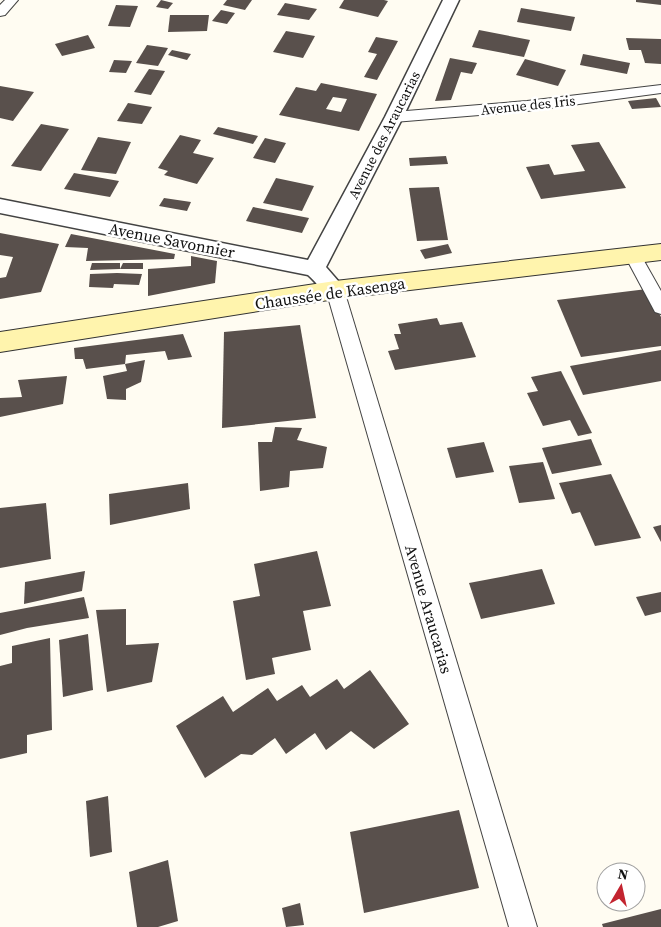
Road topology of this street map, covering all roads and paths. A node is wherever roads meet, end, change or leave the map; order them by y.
1 (12, 0) edge
2 (451, 0) edge
3 (0, 12) edge
4 (661, 89) edge
5 (394, 117) junction
6 (0, 206) edge
7 (661, 252) edge
8 (633, 256) junction
9 (314, 269) junction
10 (335, 290) junction
11 (661, 308) edge
12 (0, 342) edge
13 (523, 927) edge

1 - 3 street
2 - 5 street, Avenue des Araucarias
4 - 5 street, Avenue des Iris
5 - 9 street, Avenue des Araucarias
6 - 9 street, Avenue Savonnier
7 - 8 main road, Chaussée de Kasenga
8 - 10 main road, Chaussée de Kasenga
8 - 11 street
9 - 10 street
10 - 12 main road, Chaussée de Kasenga
10 - 13 street, Avenue Araucarias

